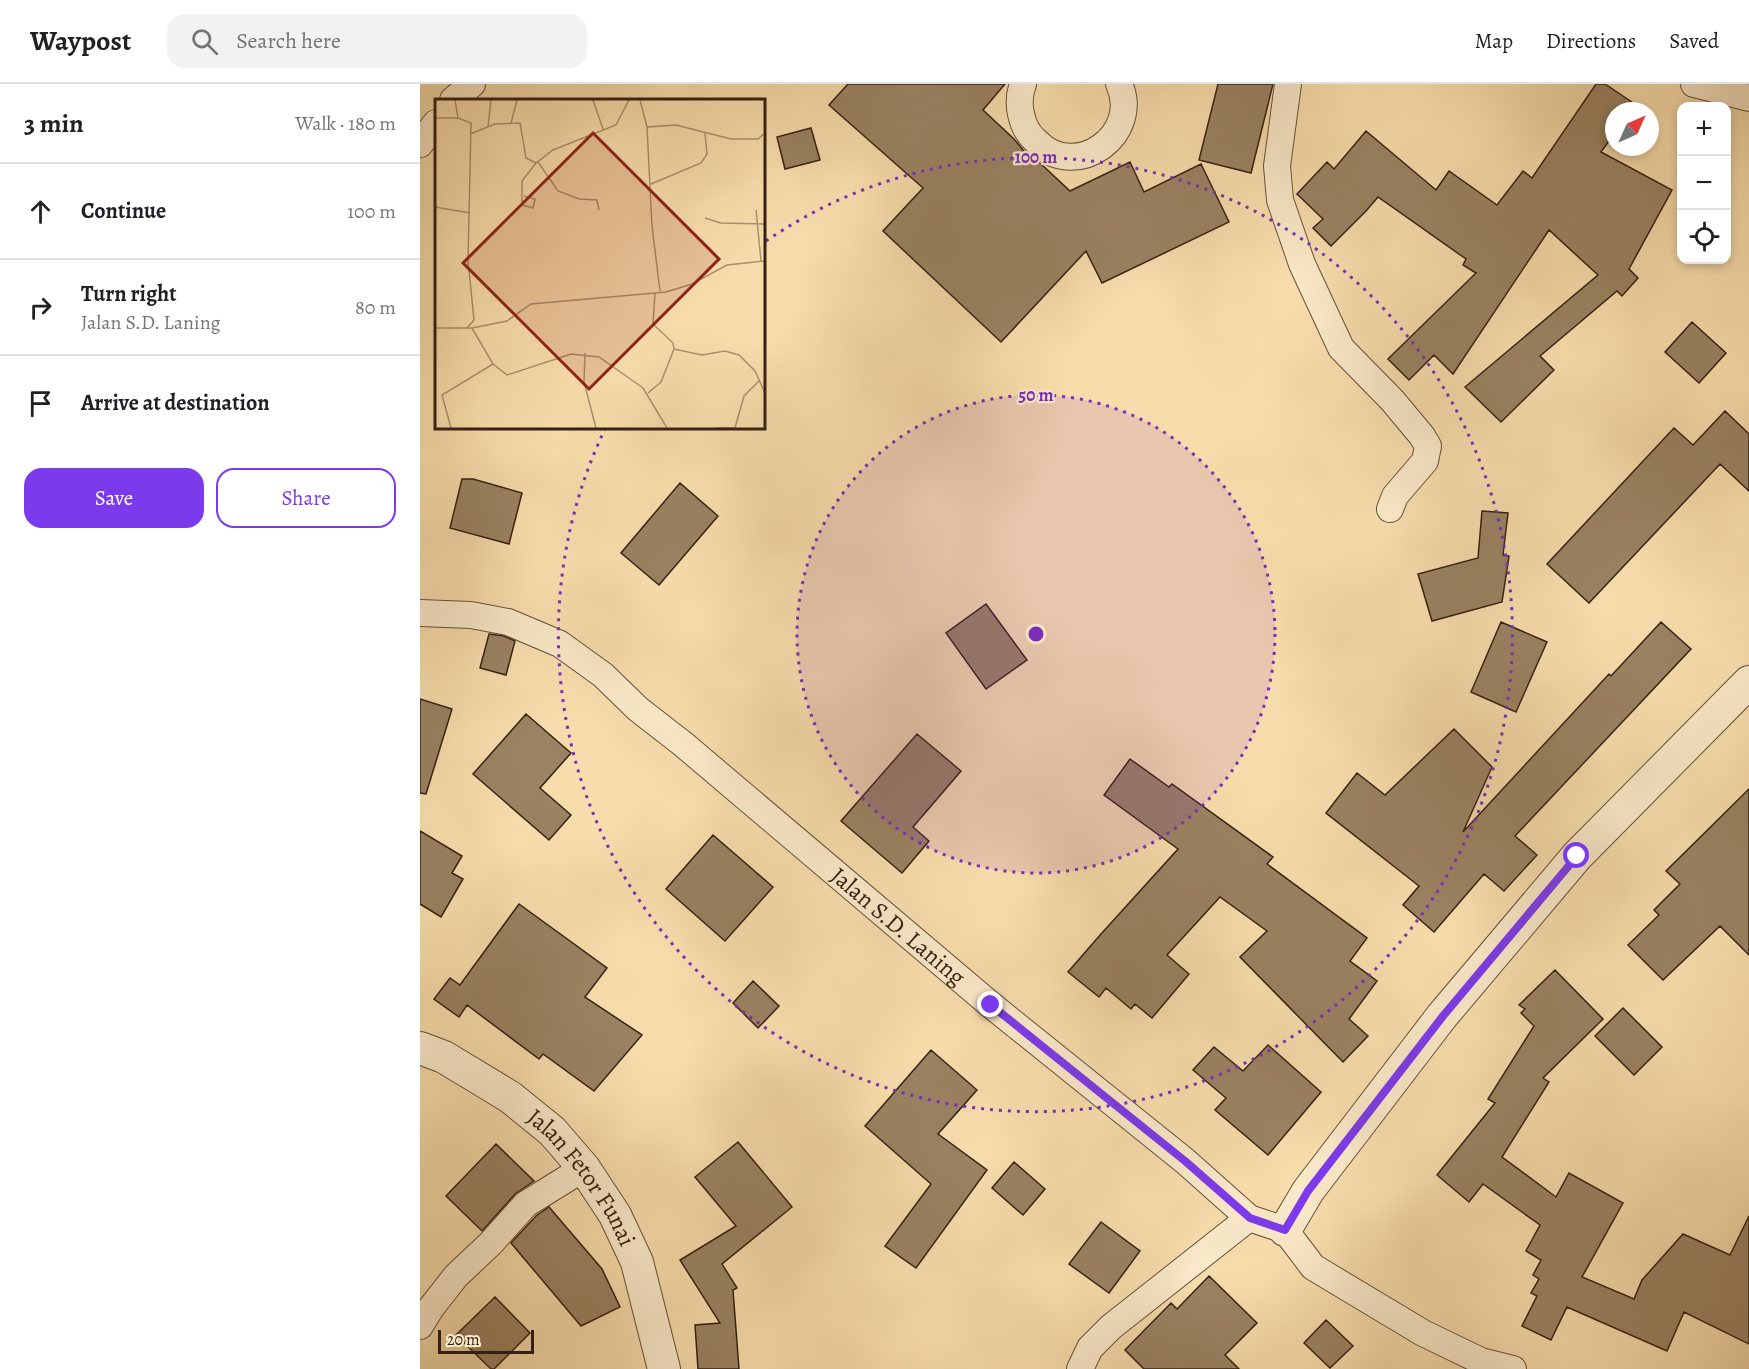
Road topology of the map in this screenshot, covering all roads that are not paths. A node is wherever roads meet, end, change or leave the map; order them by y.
1 (472, 84) edge
2 (1023, 84) edge
3 (1119, 84) edge
4 (1288, 84) edge
5 (1694, 84) edge
6 (1749, 98) edge
7 (454, 99) edge
8 (435, 124) edge
9 (420, 144) edge
10 (1390, 509) dead end
11 (420, 613) edge
12 (1749, 682) edge
13 (420, 1048) edge
14 (584, 1168) junction
15 (1250, 1218) junction
16 (1285, 1230) junction
17 (420, 1326) edge
18 (664, 1369) edge
19 (1080, 1369) edge
20 (1513, 1369) edge

1 - 7 street
2 - 3 street
4 - 10 street
5 - 6 street
8 - 9 street
11 - 15 street, Jalan S.D. Laning
12 - 16 street
13 - 14 street, Jalan Fetor Funai
14 - 17 street
14 - 18 street, Jalan Fetor Funai
15 - 16 street, Jalan S.D. Laning
15 - 19 street
16 - 20 street

